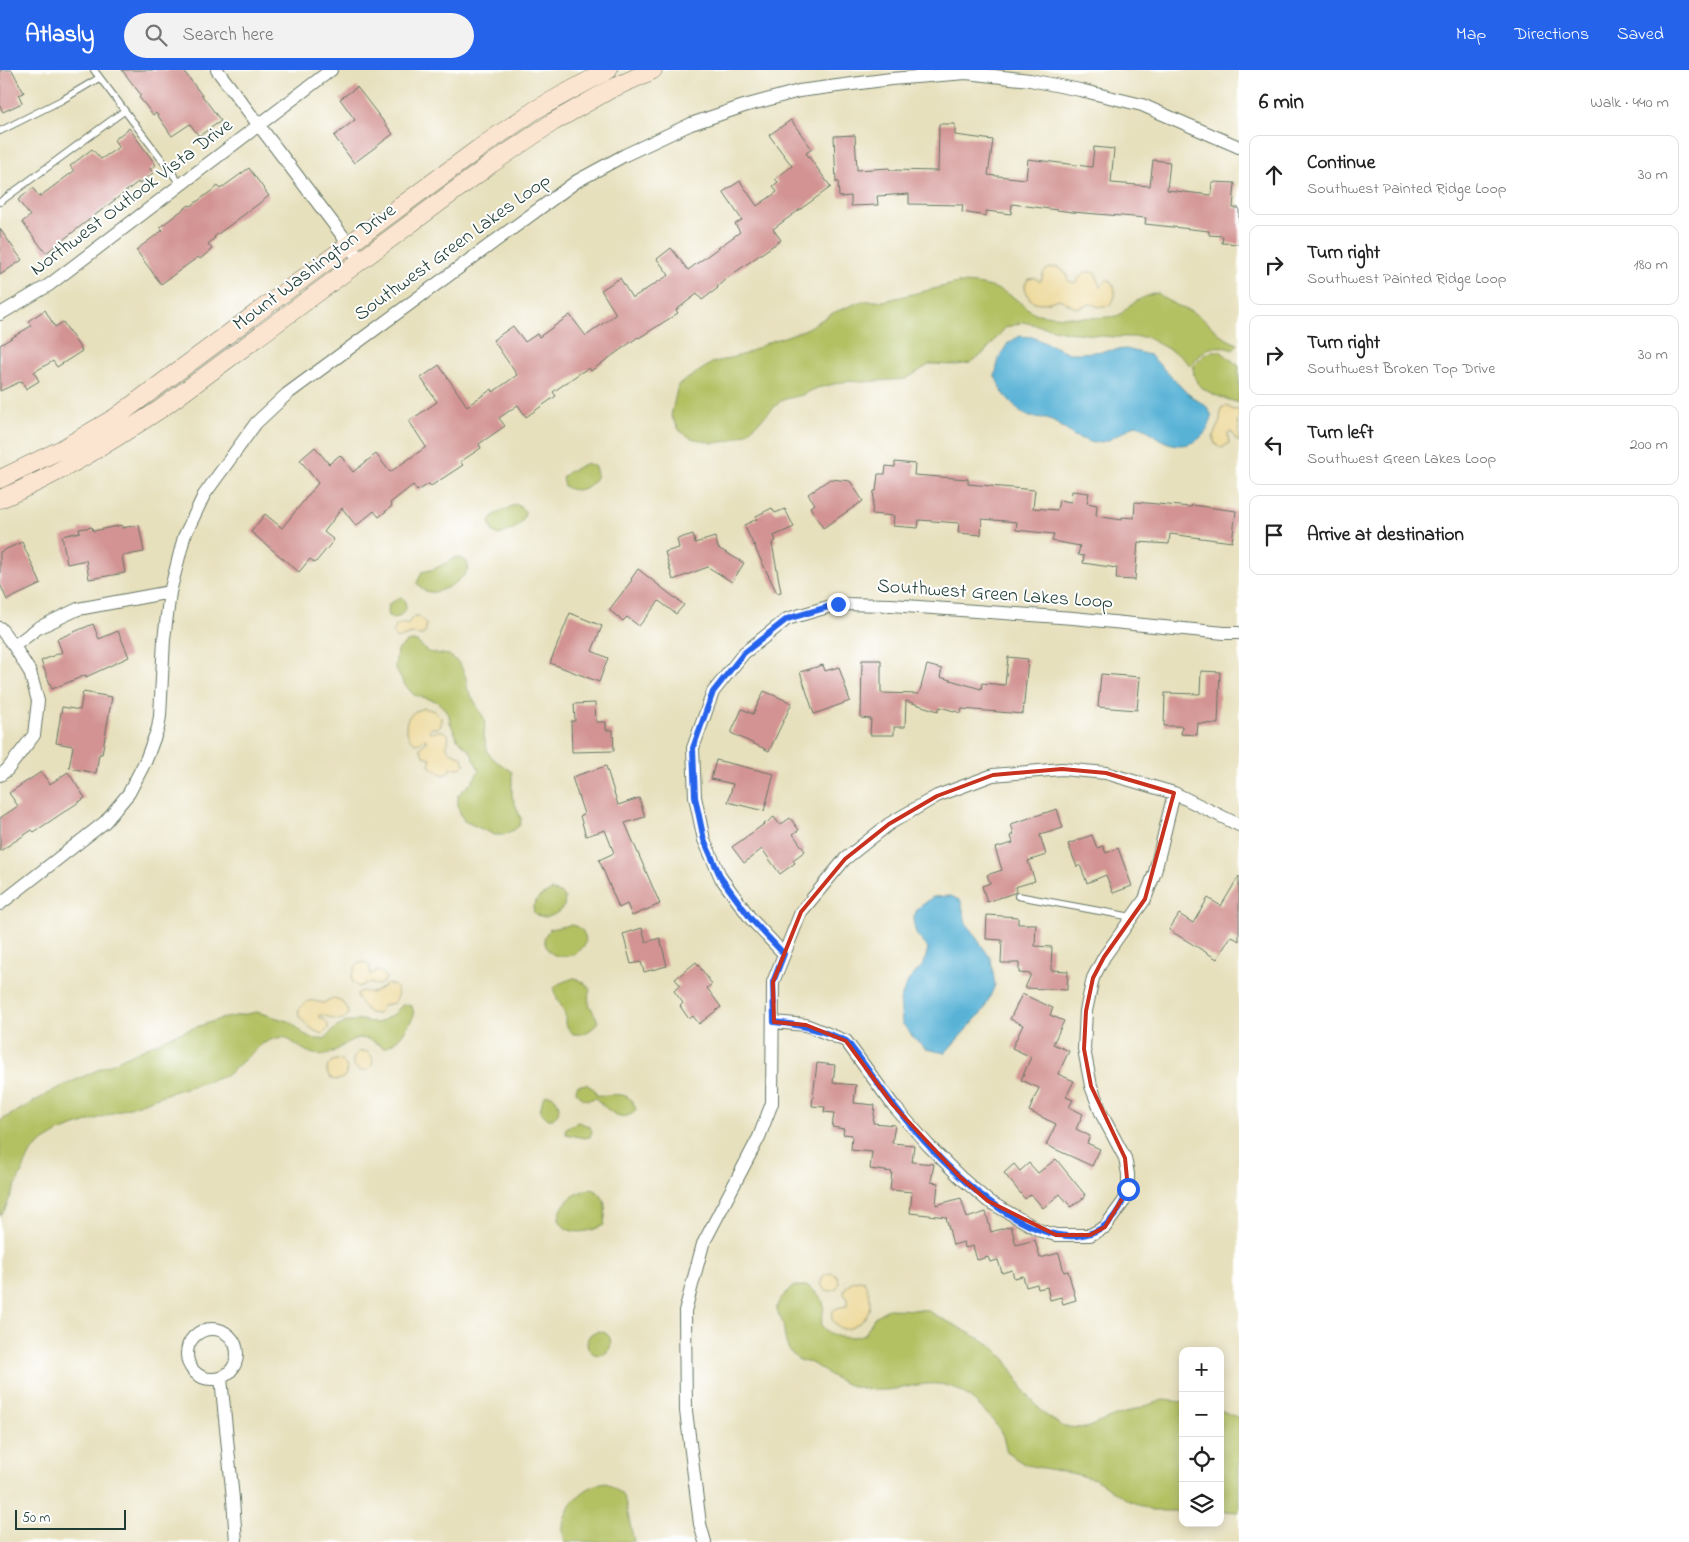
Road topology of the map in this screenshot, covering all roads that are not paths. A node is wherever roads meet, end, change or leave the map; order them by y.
1 (94, 70) edge
2 (217, 70) edge
3 (331, 70) edge
4 (608, 70) edge
5 (653, 70) edge
6 (891, 75) edge
7 (100, 78) junction
8 (124, 111) junction
9 (259, 126) junction
10 (0, 131) edge
11 (1239, 147) edge
12 (181, 185) junction
13 (0, 202) edge
14 (349, 246) junction
15 (360, 261) junction
16 (0, 314) edge
17 (0, 479) edge
18 (0, 499) edge
19 (170, 592) junction
20 (0, 628) edge
21 (1239, 633) edge
22 (14, 646) junction
23 (0, 775) edge
24 (1174, 794) junction
25 (1239, 825) edge
26 (1018, 896) dead end
27 (0, 904) edge
28 (1132, 917) junction
29 (784, 954) junction
30 (774, 1022) junction
31 (221, 1378) junction
32 (236, 1542) edge
33 (705, 1542) edge

1 - 7 lane
2 - 9 street
3 - 9 street, Northwest Outlook Vista Drive
4 - 14 main road, Mount Washington Drive
5 - 15 main road, Mount Washington Drive
6 - 11 street, Southwest Green Lakes Loop
6 - 19 street, Southwest Green Lakes Loop
7 - 8 lane
7 - 10 lane
8 - 12 lane
8 - 13 lane
9 - 12 street, Northwest Outlook Vista Drive
9 - 14 street
12 - 16 street, Northwest Outlook Vista Drive
14 - 15 street
14 - 17 main road, Mount Washington Drive
15 - 18 main road, Mount Washington Drive
19 - 22 street
19 - 27 street, Southwest Green Lakes Loop
20 - 22 street
21 - 29 street, Southwest Green Lakes Loop
22 - 23 street
24 - 25 street
24 - 28 street
24 - 29 street
26 - 28 lane
28 - 30 street
29 - 30 street
30 - 33 street
31 - 31 street
31 - 32 street

